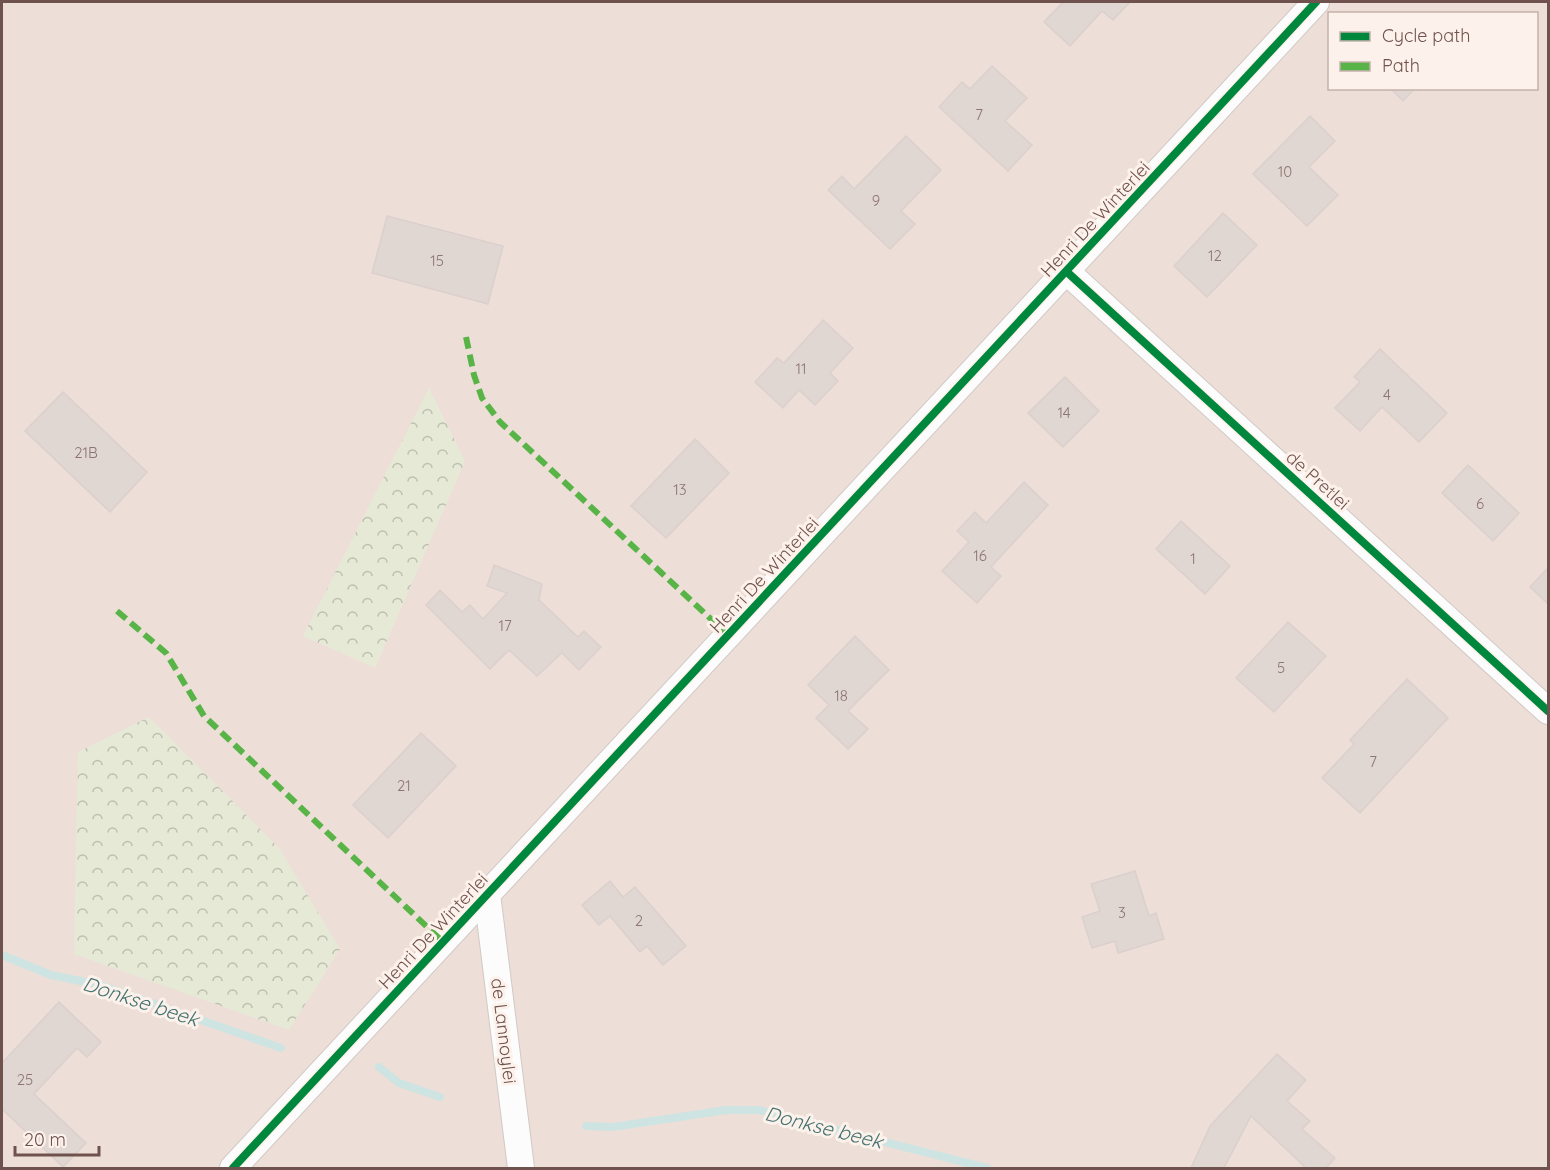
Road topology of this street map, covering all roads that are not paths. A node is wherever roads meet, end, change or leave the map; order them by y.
1 (1316, 2) edge
2 (1067, 272) junction
3 (1548, 711) edge
4 (487, 894) junction
5 (233, 1168) edge
6 (521, 1168) edge

1 - 2 street, Henri De Winterlei
2 - 3 street, de Pretlei
2 - 4 street, Henri De Winterlei
4 - 5 street, Henri De Winterlei
4 - 6 street, de Lannoylei

